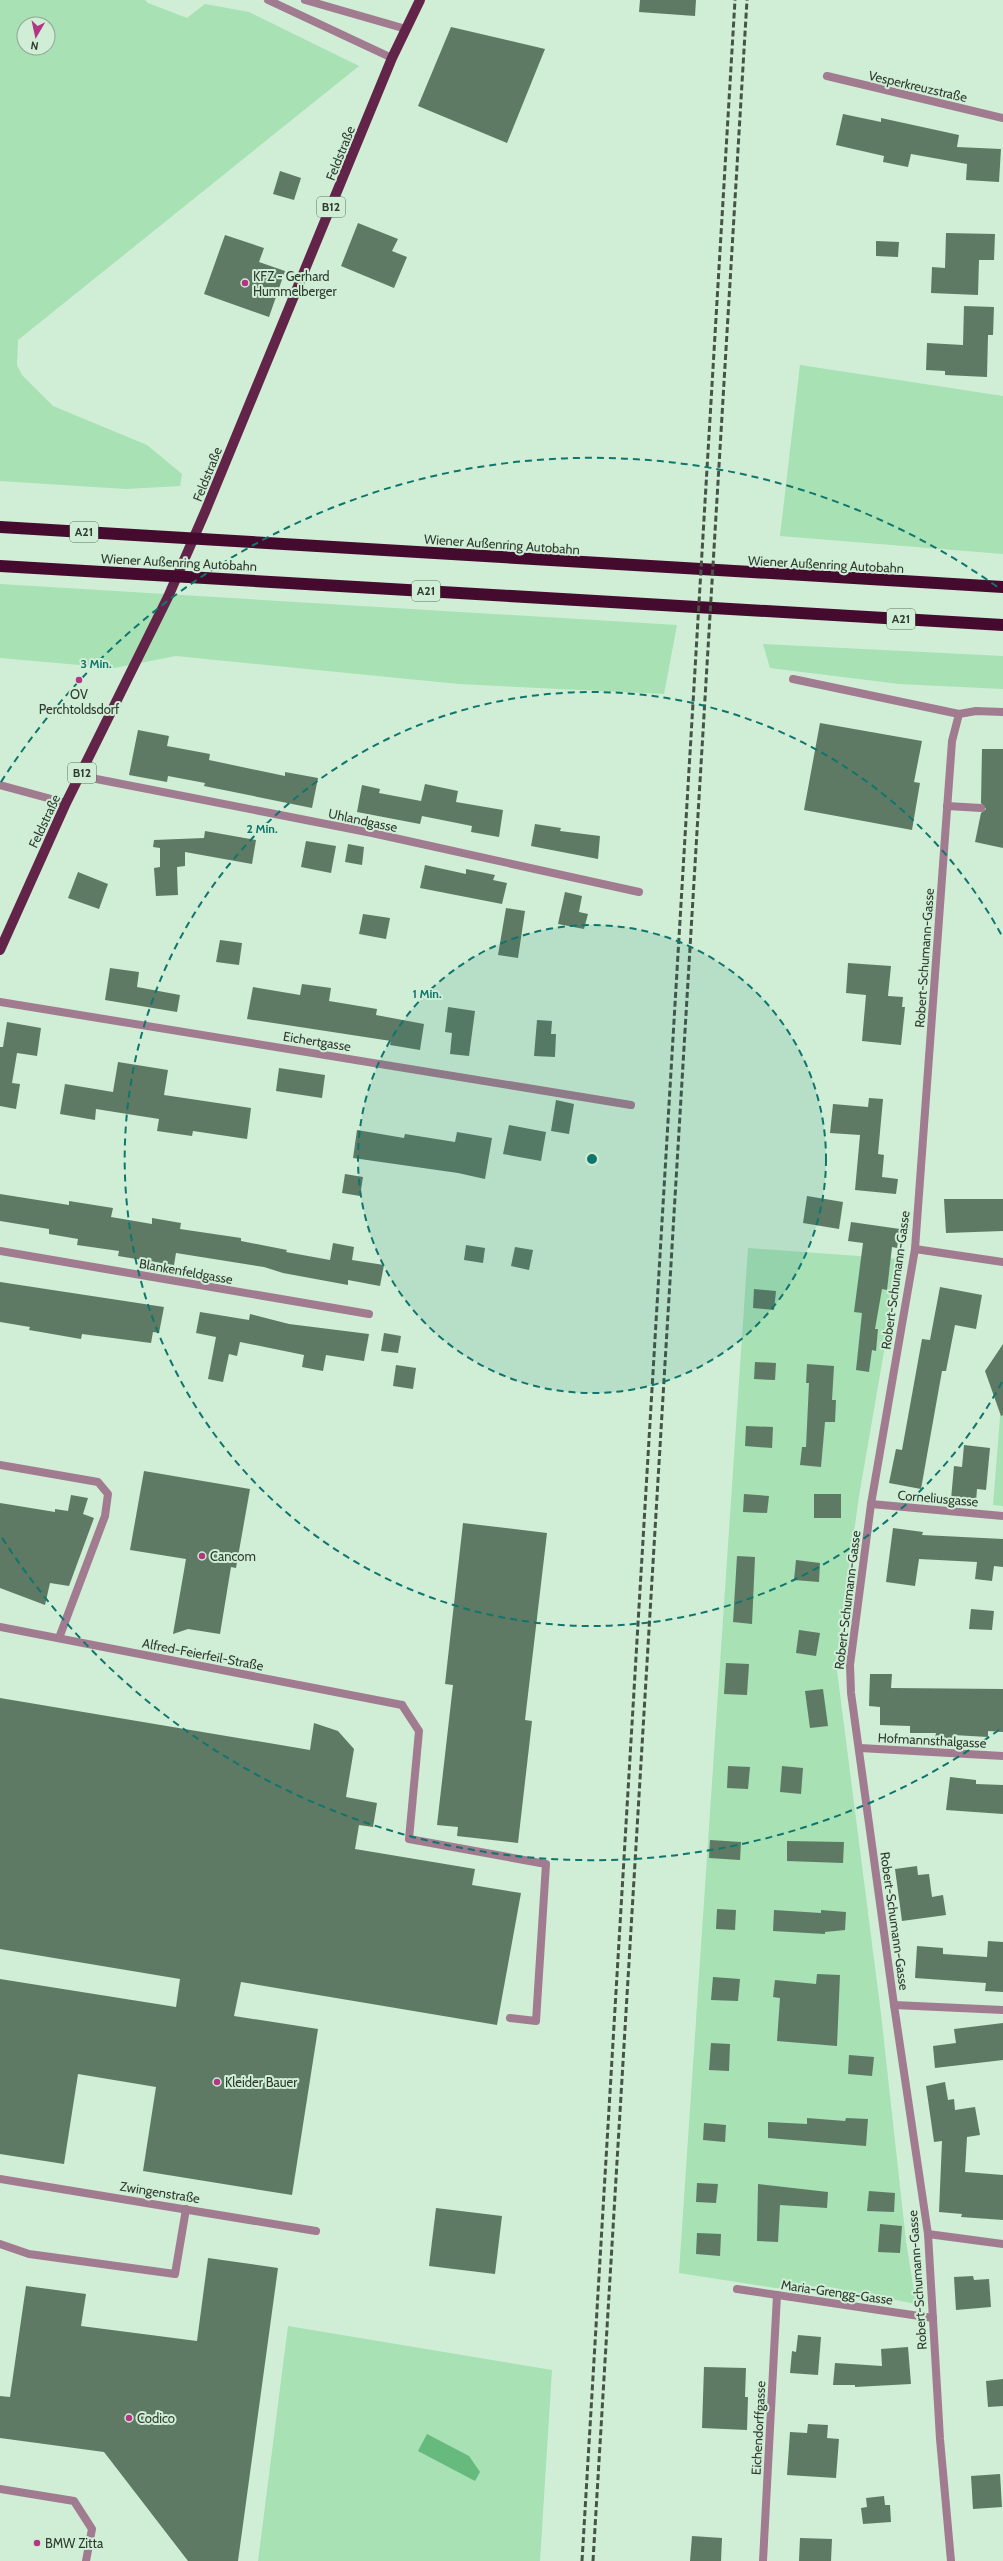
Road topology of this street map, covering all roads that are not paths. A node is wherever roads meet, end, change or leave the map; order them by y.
1 (268, 0) edge
2 (305, 0) edge
3 (420, 0) edge
4 (406, 29) junction
5 (392, 58) junction
6 (827, 76) dead end
7 (1003, 118) edge
8 (0, 527) edge
9 (0, 566) edge
10 (1003, 587) edge
11 (1003, 625) edge
12 (793, 679) dead end
13 (1003, 712) edge
14 (959, 714) junction
15 (81, 776) junction
16 (0, 785) edge
17 (66, 803) junction
18 (947, 806) junction
19 (981, 808) dead end
20 (639, 892) dead end
21 (0, 950) edge
22 (0, 1002) edge
23 (630, 1105) dead end
24 (914, 1250) junction
25 (0, 1251) edge
26 (1003, 1262) edge
27 (368, 1314) dead end
28 (0, 1465) edge
29 (870, 1504) junction
30 (1003, 1516) edge
31 (0, 1627) edge
32 (60, 1638) junction
33 (860, 1748) junction
34 (1003, 1756) edge
35 (894, 2005) junction
36 (1003, 2010) edge
37 (510, 2018) dead end
38 (0, 2179) edge
39 (186, 2209) junction
40 (316, 2231) dead end
41 (928, 2234) junction
42 (0, 2244) edge
43 (1003, 2244) edge
44 (737, 2289) dead end
45 (777, 2295) junction
46 (933, 2318) junction
47 (0, 2490) edge
48 (86, 2561) edge
49 (763, 2561) edge
50 (951, 2561) edge

1 - 5 street
2 - 4 street
3 - 4 main road, Feldstraße / B12
4 - 5 main road, Feldstraße / B12
5 - 15 main road, Feldstraße / B12
6 - 7 street, Vesperkreuzstraße
8 - 10 highway, Wiener Außenring Autobahn / A21
9 - 11 highway, Wiener Außenring Autobahn / A21
12 - 14 street
13 - 14 street
14 - 18 street, Robert-Schumann-Gasse
15 - 17 main road, Feldstraße / B12
15 - 20 street, Uhlandgasse
16 - 17 street
17 - 21 main road, Feldstraße / B12
18 - 19 street
18 - 24 street, Robert-Schumann-Gasse
22 - 23 street, Eichertgasse
24 - 26 street
24 - 29 street, Robert-Schumann-Gasse
25 - 27 street, Blankenfeldgasse
28 - 32 street
29 - 30 street, Corneliusgasse
29 - 33 street, Robert-Schumann-Gasse
31 - 32 street, Alfred-Feierfeil-Straße
32 - 37 street, Alfred-Feierfeil-Straße
33 - 34 street, Hofmannsthalgasse
33 - 35 street, Robert-Schumann-Gasse
35 - 36 street
35 - 41 street, Robert-Schumann-Gasse
38 - 39 street, Zwingenstraße
39 - 40 street, Zwingenstraße
39 - 42 street
41 - 43 street
41 - 46 street, Robert-Schumann-Gasse
44 - 45 street, Maria-Grengg-Gasse
45 - 46 street, Maria-Grengg-Gasse
45 - 49 street, Eichendorffgasse
46 - 50 street, Robert-Schumann-Gasse
47 - 48 street

